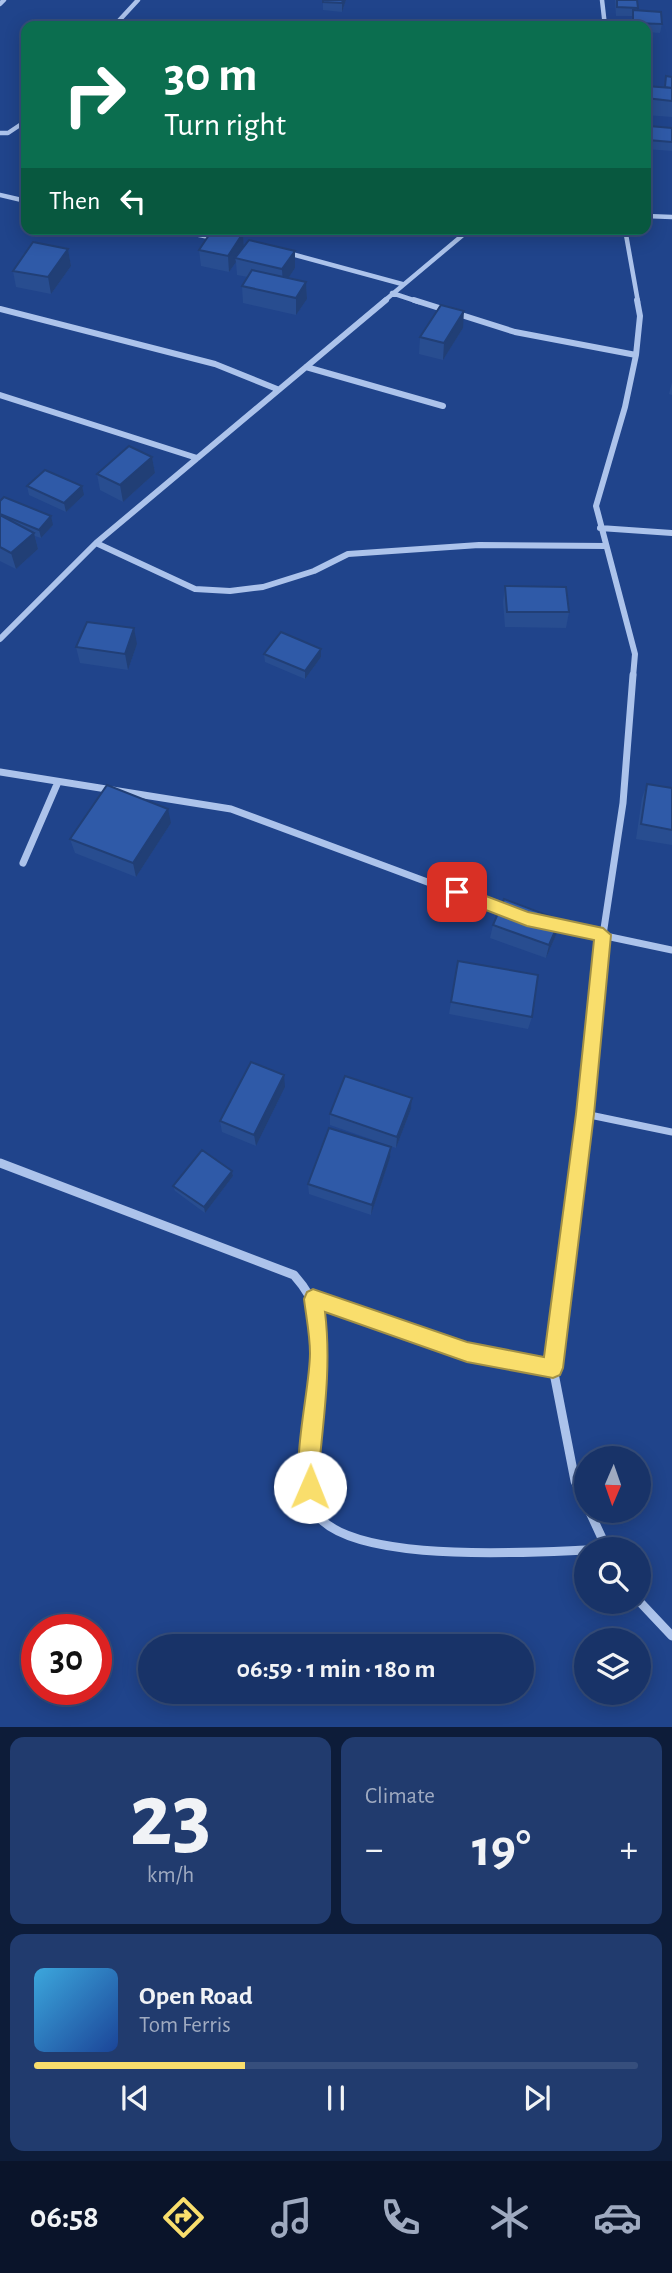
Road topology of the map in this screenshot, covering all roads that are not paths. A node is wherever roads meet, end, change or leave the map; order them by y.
1 (4, 0) edge
2 (138, 0) edge
3 (602, 0) edge
4 (0, 5) edge
5 (119, 21) edge
6 (604, 21) edge
7 (21, 124) edge
8 (0, 133) edge
9 (0, 195) edge
10 (21, 200) edge
11 (651, 216) edge
12 (672, 217) edge
13 (201, 235) edge
14 (463, 235) edge
15 (626, 235) edge
16 (226, 240) edge
17 (276, 251) edge
18 (402, 284) junction
19 (392, 293) junction
20 (0, 309) edge
21 (636, 355) junction
22 (306, 367) junction
23 (277, 389) junction
24 (0, 395) edge
25 (443, 406) dead end
26 (197, 458) junction
27 (600, 528) junction
28 (672, 533) edge
29 (96, 543) junction
30 (606, 546) junction
31 (0, 639) edge
32 (0, 772) edge
33 (58, 782) junction
34 (23, 863) dead end
35 (514, 914) edge
36 (540, 922) edge
37 (603, 935) junction
38 (672, 950) edge
39 (585, 1114) junction
40 (672, 1132) edge
41 (0, 1163) edge
42 (313, 1299) junction
43 (553, 1368) junction
44 (574, 1476) edge
45 (574, 1550) edge
46 (651, 1614) edge
47 (672, 1636) edge

1 - 4 street
2 - 5 street
3 - 6 street
7 - 8 street
9 - 10 street
11 - 12 street
13 - 16 street
14 - 18 street
15 - 21 street
17 - 18 street
18 - 19 street
19 - 21 street
19 - 22 street
20 - 23 street
21 - 27 street
22 - 23 street
22 - 25 street
23 - 26 street
24 - 26 street
26 - 29 street
27 - 28 street
27 - 30 street
29 - 30 street
29 - 31 street
30 - 37 street
32 - 33 street
33 - 34 street
33 - 35 street
36 - 37 street
37 - 38 street
37 - 39 street
39 - 40 street
39 - 43 street
41 - 42 street
42 - 43 street
42 - 45 street
43 - 44 street
46 - 47 street

